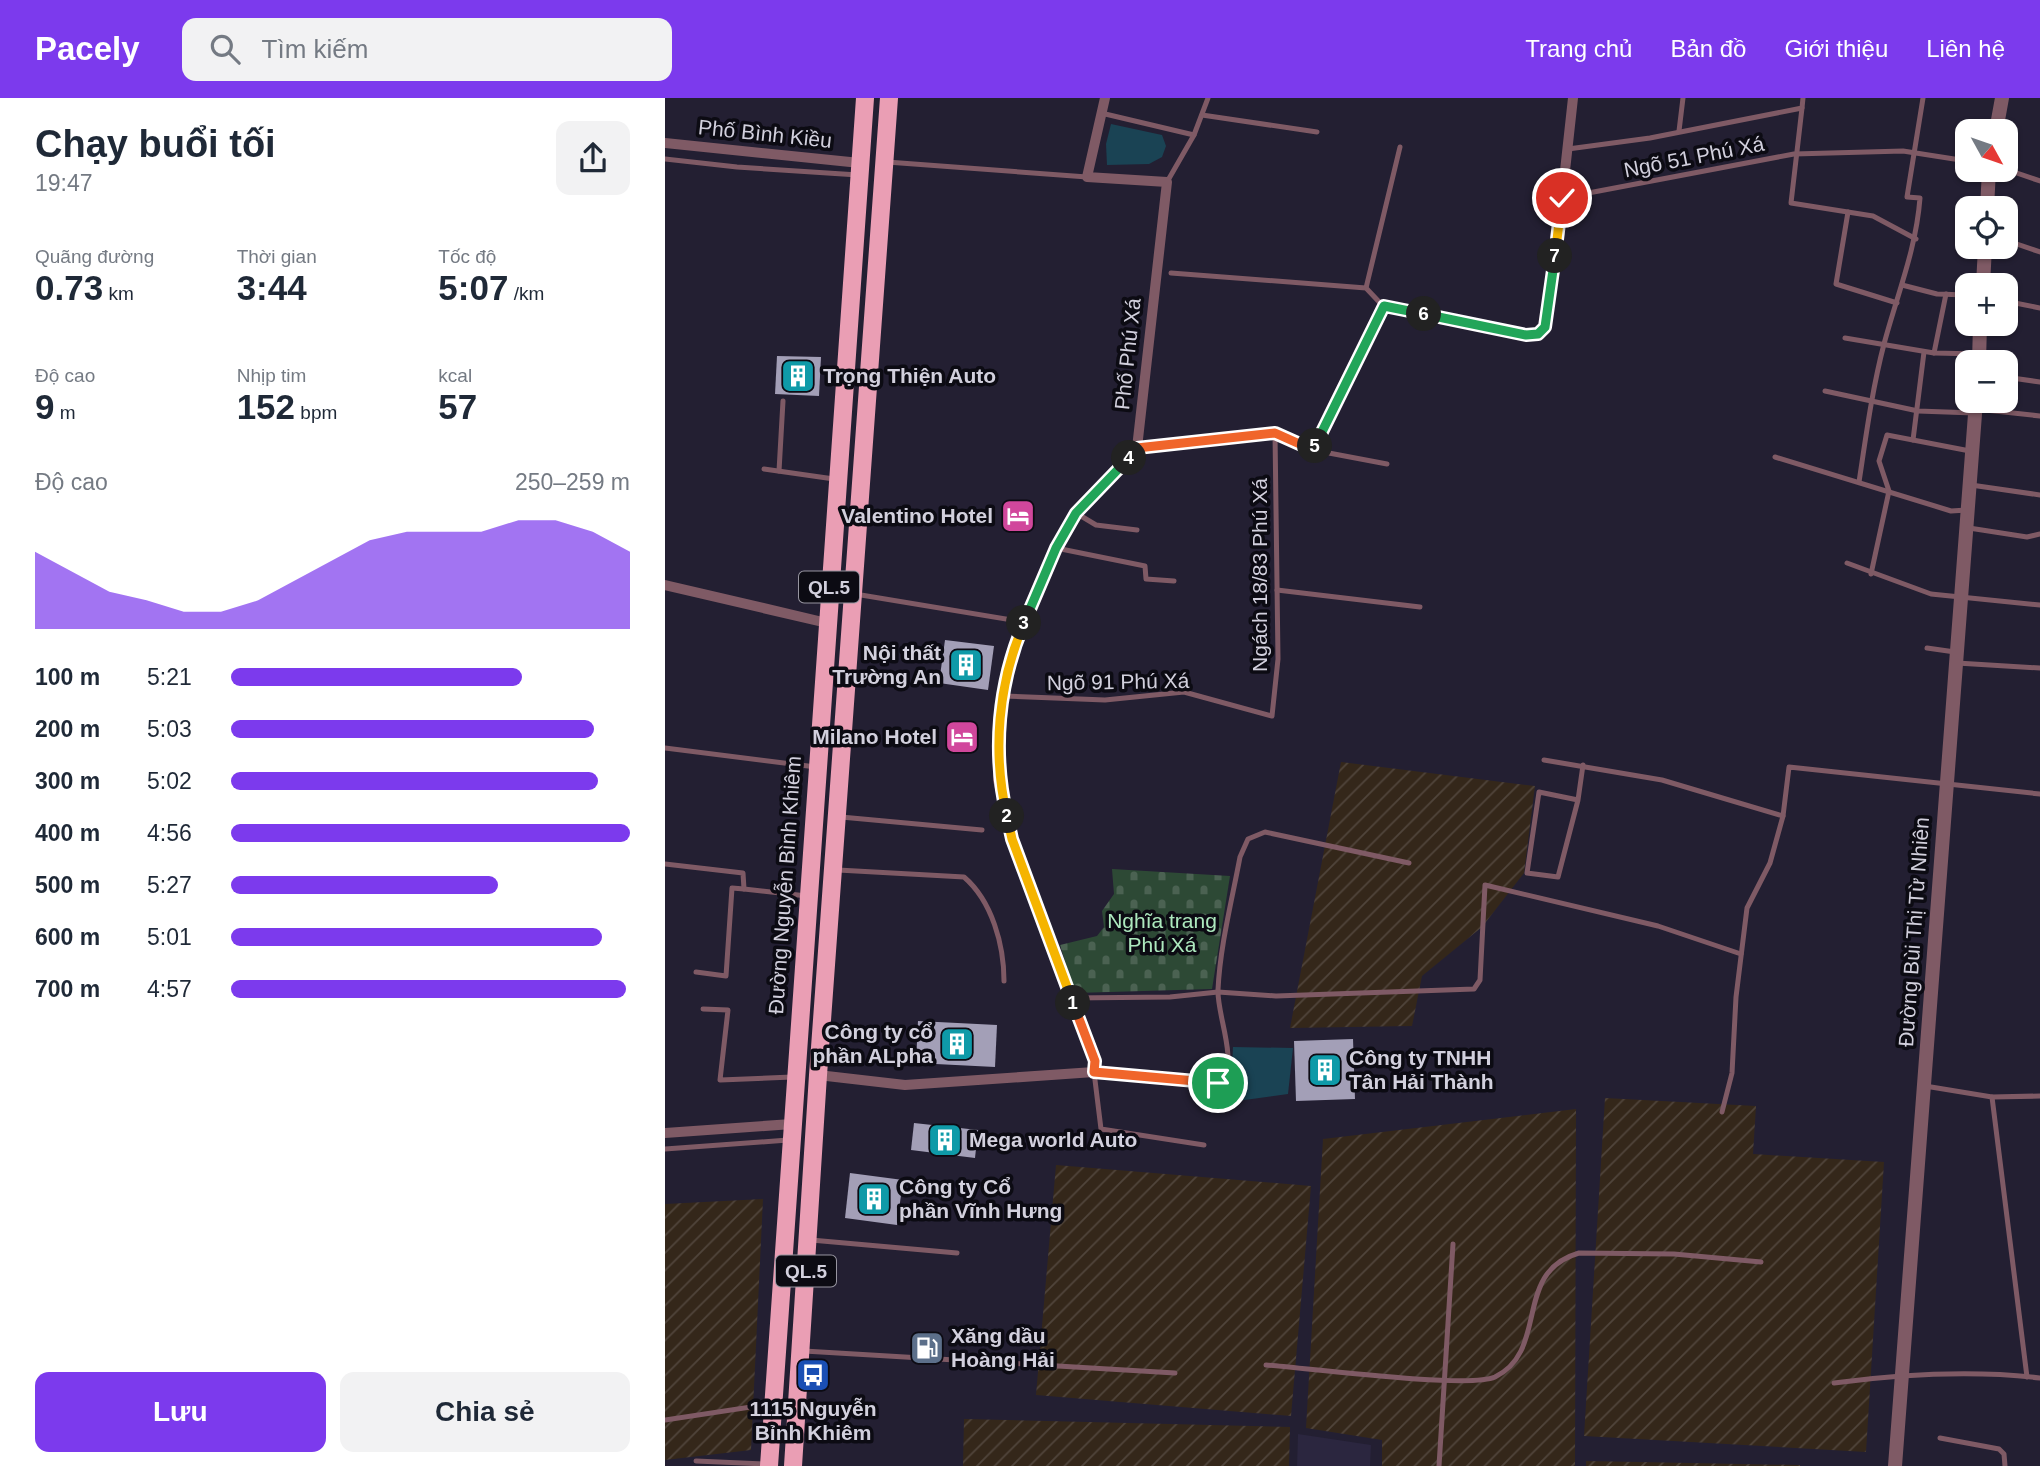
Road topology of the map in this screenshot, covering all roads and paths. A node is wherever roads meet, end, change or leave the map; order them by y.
1 (865, 98) edge
2 (889, 98) edge
3 (1105, 98) edge
4 (1208, 98) edge
5 (1573, 98) edge
6 (1683, 98) edge
7 (1803, 98) edge
8 (1923, 98) edge
9 (2003, 98) edge
10 (1802, 108) junction
11 (1101, 113) junction
12 (1202, 115) junction
13 (1999, 119) edge
14 (1679, 131) junction
15 (1318, 132) dead end
16 (1194, 135) junction
17 (665, 143) edge
18 (1400, 147) dead end
19 (1568, 149) junction
20 (1916, 153) junction
21 (1794, 154) junction
22 (665, 159) edge
23 (1955, 159) edge
24 (885, 162) junction
25 (861, 169) junction
26 (2018, 173) edge
27 (1087, 177) junction
28 (2040, 181) edge
29 (1167, 182) junction
30 (1562, 198) junction
31 (1848, 212) junction
32 (1916, 239) junction
33 (2018, 244) edge
34 (2040, 252) edge
35 (1171, 273) dead end
36 (1902, 285) junction
37 (1366, 288) junction
38 (1946, 294) junction
39 (1955, 294) edge
40 (1896, 303) junction
41 (2018, 304) edge
42 (1384, 306) junction
43 (2040, 308) edge
44 (1845, 338) dead end
45 (1884, 345) junction
46 (1924, 352) junction
47 (1934, 353) junction
48 (1955, 355) edge
49 (2018, 379) edge
50 (2040, 382) edge
51 (1825, 391) dead end
52 (783, 401) dead end
53 (1871, 401) junction
54 (1918, 411) junction
55 (1955, 412) edge
56 (2018, 412) edge
57 (1975, 413) edge
58 (2040, 416) edge
59 (1275, 433) junction
60 (1913, 440) junction
61 (1137, 448) junction
62 (1313, 450) junction
63 (1973, 452) junction
64 (1775, 457) dead end
65 (1387, 464) dead end
66 (764, 469) dead end
67 (779, 471) junction
68 (838, 480) junction
69 (1859, 482) junction
70 (1971, 485) junction
71 (1889, 491) junction
72 (2040, 495) edge
73 (1970, 509) junction
74 (1076, 513) junction
75 (1969, 528) junction
76 (1137, 530) dead end
77 (2040, 534) edge
78 (1056, 548) junction
79 (1847, 564) dead end
80 (1871, 573) junction
81 (1174, 581) dead end
82 (665, 585) edge
83 (1277, 590) junction
84 (852, 594) junction
85 (1963, 596) junction
86 (2040, 605) edge
87 (1420, 607) dead end
88 (1024, 622) junction
89 (827, 623) junction
90 (1927, 648) dead end
91 (1957, 657) junction
92 (2040, 668) edge
93 (1003, 696) junction
94 (1272, 716) joint
95 (665, 748) edge
96 (1544, 760) dead end
97 (1583, 765) junction
98 (816, 766) junction
99 (1946, 786) junction
100 (2040, 793) edge
101 (1579, 800) junction
102 (1783, 816) junction
103 (838, 817) junction
104 (982, 830) dead end
105 (1409, 863) dead end
106 (665, 864) edge
107 (834, 870) junction
108 (744, 889) junction
109 (807, 896) junction
110 (1741, 954) junction
111 (696, 972) dead end
112 (1004, 981) dead end
113 (1218, 992) junction
114 (1071, 998) junction
115 (703, 1009) dead end
116 (1094, 1072) junction
117 (818, 1075) junction
118 (795, 1076) junction
119 (1923, 1086) junction
120 (2040, 1096) edge
121 (1992, 1097) junction
122 (1722, 1112) dead end
123 (665, 1132) edge
124 (792, 1132) junction
125 (1204, 1145) dead end
126 (665, 1149) edge
127 (808, 1240) junction
128 (1453, 1244) dead end
129 (957, 1253) dead end
130 (1761, 1262) dead end
131 (801, 1351) junction
132 (1266, 1364) dead end
133 (1175, 1373) dead end
134 (1903, 1374) junction
135 (2027, 1377) junction
136 (2040, 1378) edge
137 (1443, 1380) junction
138 (1834, 1383) dead end
139 (773, 1404) junction
140 (665, 1420) edge
141 (1941, 1438) dead end
142 (696, 1461) dead end
143 (769, 1465) edge
144 (793, 1466) edge
145 (1439, 1466) edge
146 (1895, 1466) edge
147 (2005, 1466) edge

1 - 25 highway, Đường Nguyễn Bình Khiêm / QL.5
2 - 24 highway, QL.5
3 - 11 street
4 - 12 lane
5 - 19 street
6 - 14 lane
7 - 10 lane
8 - 20 lane
9 - 13 street
10 - 14 lane
10 - 21 lane
11 - 16 lane
11 - 27 street
12 - 15 lane
12 - 16 lane
14 - 19 lane
16 - 29 lane
17 - 25 street, Phố Bình Kiều
18 - 37 lane
19 - 30 street
20 - 21 lane, Ngõ 51 Phú Xá
20 - 23 lane, Ngõ 51 Phú Xá
20 - 32 lane
21 - 30 lane, Ngõ 51 Phú Xá
21 - 31 lane
22 - 25 lane
24 - 27 lane
24 - 84 highway, QL.5
25 - 68 highway, Đường Nguyễn Bình Khiêm / QL.5
26 - 28 lane
27 - 29 street
29 - 61 street, Phố Phú Xá
30 - 42 lane
31 - 32 lane
31 - 40 lane
32 - 36 lane
33 - 34 lane
35 - 37 lane
36 - 38 lane
36 - 40 lane
37 - 42 lane
38 - 39 lane
38 - 47 lane
40 - 45 lane
41 - 43 lane
42 - 62 lane
44 - 45 lane
45 - 46 lane
45 - 53 lane
46 - 47 lane
46 - 54 lane
47 - 48 lane
49 - 50 lane
51 - 53 lane
52 - 67 lane
53 - 54 lane
53 - 69 lane
54 - 55 lane
54 - 60 lane
56 - 58 lane
57 - 63 street, Đường Bùi Thị Từ Nhiên
59 - 61 lane
59 - 62 lane
59 - 83 lane, Ngách 18/83 Phú Xá
60 - 63 lane
60 - 71 lane
61 - 74 street
62 - 65 lane
63 - 70 street, Đường Bùi Thị Từ Nhiên
64 - 69 lane
66 - 67 lane
67 - 68 lane
68 - 89 highway, Đường Nguyễn Bình Khiêm / QL.5
69 - 71 lane
70 - 72 lane
70 - 73 street, Đường Bùi Thị Từ Nhiên
71 - 73 lane
71 - 80 lane
73 - 75 street, Đường Bùi Thị Từ Nhiên
74 - 76 lane
74 - 78 street
75 - 77 lane
75 - 85 street, Đường Bùi Thị Từ Nhiên
78 - 81 lane
78 - 88 street
79 - 80 lane
80 - 85 lane
82 - 89 street
83 - 87 lane
83 - 94 lane, Ngách 18/83 Phú Xá
84 - 88 lane
84 - 103 highway, QL.5
85 - 86 lane
85 - 91 street, Đường Bùi Thị Từ Nhiên
88 - 93 street
89 - 98 highway, Đường Nguyễn Bình Khiêm / QL.5
90 - 91 lane
91 - 92 lane
91 - 99 street, Đường Bùi Thị Từ Nhiên
93 - 94 lane, Ngõ 91 Phú Xá
93 - 114 street
95 - 98 lane
96 - 97 lane
97 - 101 lane
97 - 102 lane
98 - 109 highway, Đường Nguyễn Bình Khiêm / QL.5
99 - 100 lane
99 - 102 lane
99 - 119 street, Đường Bùi Thị Từ Nhiên
101 - 101 lane
102 - 110 lane
103 - 104 lane
103 - 107 highway, QL.5
105 - 113 lane
106 - 108 lane
107 - 112 lane
107 - 117 highway, QL.5
108 - 109 lane
108 - 111 lane
109 - 118 highway, Đường Nguyễn Bình Khiêm / QL.5
110 - 113 lane
110 - 122 lane
113 - 114 lane
113 - 116 lane
114 - 116 street
115 - 118 lane
116 - 117 street
116 - 125 lane
117 - 118 highway
117 - 127 highway, QL.5
118 - 124 highway, Đường Nguyễn Bình Khiêm / QL.5
119 - 121 lane
119 - 134 street, Đường Bùi Thị Từ Nhiên
120 - 121 lane
121 - 135 lane
123 - 124 street
124 - 126 lane
124 - 139 highway, Đường Nguyễn Bình Khiêm / QL.5
127 - 129 lane
127 - 131 highway, QL.5
128 - 137 lane
130 - 137 lane
131 - 133 lane
131 - 144 highway, QL.5
132 - 137 lane
134 - 135 lane
134 - 138 lane
134 - 146 street, Đường Bùi Thị Từ Nhiên
135 - 136 lane
137 - 145 lane
139 - 140 lane
139 - 143 highway, Đường Nguyễn Bình Khiêm / QL.5
141 - 147 lane
142 - 143 lane

